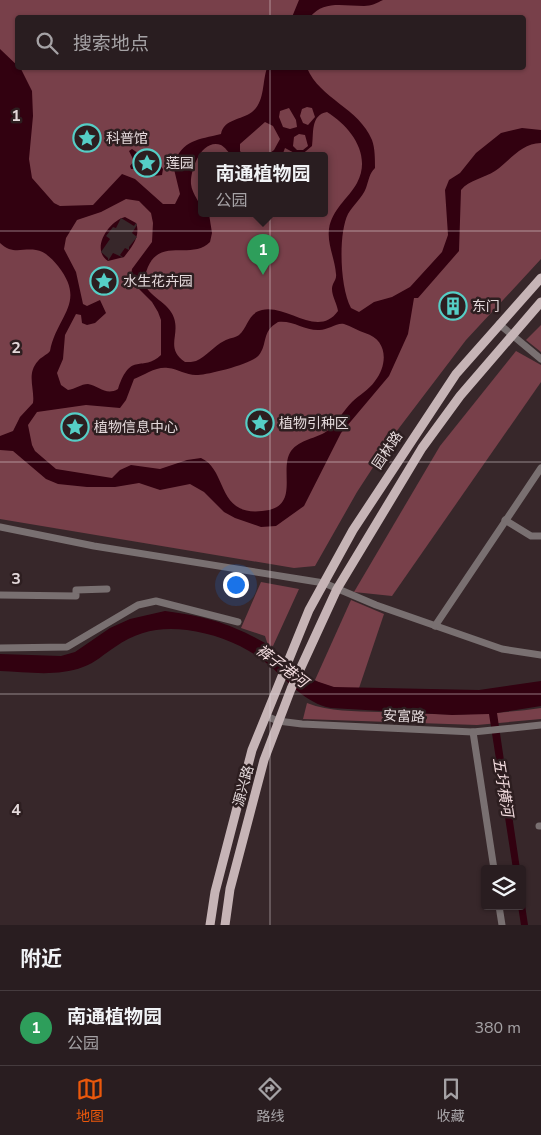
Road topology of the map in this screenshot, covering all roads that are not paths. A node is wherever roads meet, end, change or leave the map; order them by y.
1 (541, 278) edge
2 (541, 302) edge
3 (499, 324) junction
4 (511, 334) junction
5 (541, 359) edge
6 (541, 468) edge
7 (505, 520) junction
8 (0, 527) edge
9 (541, 536) edge
10 (324, 583) junction
11 (108, 589) dead end
12 (337, 589) junction
13 (0, 595) edge
14 (238, 622) dead end
15 (435, 626) junction
16 (0, 648) edge
17 (541, 655) edge
18 (288, 658) joint
19 (305, 658) joint
20 (266, 716) junction
21 (278, 721) junction
22 (541, 725) edge
23 (473, 732) junction
24 (493, 865) edge
25 (500, 910) edge
26 (210, 925) edge
27 (225, 925) edge
28 (502, 925) edge

1 - 3 main road, 园林路
2 - 4 main road, 园林路
3 - 4 street
3 - 10 main road, 园林路
4 - 5 street
4 - 12 main road, 园林路
6 - 7 street
7 - 9 street
7 - 15 street
8 - 10 street
10 - 12 street
10 - 18 main road, 园林路
11 - 13 street
12 - 15 street
12 - 19 main road, 园林路
14 - 16 street
15 - 17 street
18 - 20 main road, 源兴路
19 - 21 main road, 源兴路
20 - 21 street, 安富路
20 - 26 main road, 源兴路
21 - 23 street, 安富路
21 - 27 main road, 源兴路
22 - 23 street, 安富路
23 - 24 street
25 - 28 street

